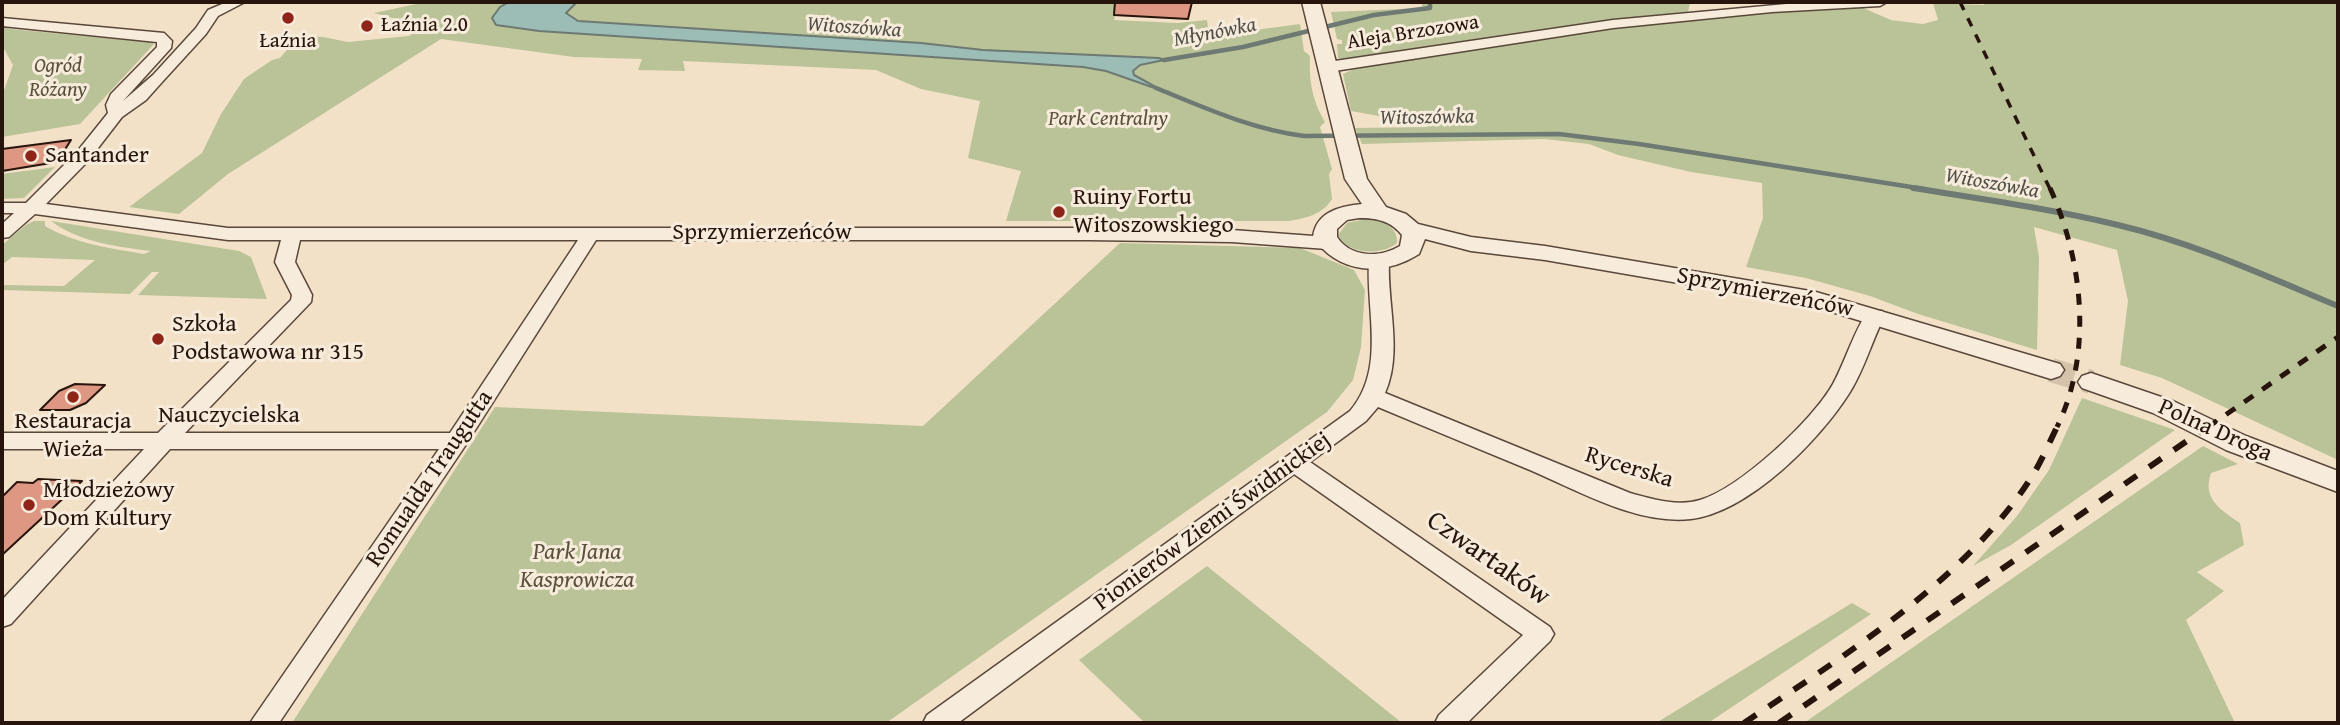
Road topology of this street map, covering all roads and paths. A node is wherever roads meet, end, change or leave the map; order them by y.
1 (238, 2) edge
2 (1311, 2) edge
3 (1880, 2) edge
4 (210, 7) edge
5 (2, 22) edge
6 (1328, 67) junction
7 (116, 114) junction
8 (1356, 179) junction
9 (33, 207) junction
10 (2, 208) edge
11 (1350, 212) junction
12 (1378, 212) junction
13 (592, 232) junction
14 (2, 233) edge
15 (292, 234) junction
16 (1327, 235) junction
17 (1411, 239) junction
18 (1379, 261) junction
19 (1875, 315) junction
20 (2051, 370) tunnel mouth
21 (2091, 382) tunnel mouth
22 (1374, 397) junction
23 (2, 441) edge
24 (457, 441) junction
25 (163, 442) junction
26 (1295, 463) junction
27 (2338, 481) edge
28 (2, 617) edge
29 (264, 723) edge
30 (937, 723) edge
31 (1449, 723) edge

1 - 4 street
2 - 6 street
3 - 6 street, Aleja Brzozowa
4 - 7 street
5 - 7 street
6 - 8 street
7 - 9 street
8 - 11 street
8 - 12 street
9 - 10 street
9 - 14 street
9 - 15 street, Sprzymierzeńców
11 - 12 street
11 - 16 street
12 - 17 street
13 - 15 street, Sprzymierzeńców
13 - 16 street, Sprzymierzeńców
13 - 24 street, Romualda Traugutta
15 - 25 street
16 - 18 street
17 - 18 street
17 - 19 street, Sprzymierzeńców
18 - 22 street
19 - 20 street, Sprzymierzeńców
19 - 22 street, Rycerska
21 - 27 street, Polna Droga
22 - 26 street, Pionierów Ziemi Świdnickiej
23 - 25 street, Nauczycielska
24 - 25 street, Nauczycielska
24 - 29 street, Romualda Traugutta
25 - 28 street
26 - 30 street, Pionierów Ziemi Świdnickiej
26 - 31 street, Czwartaków

